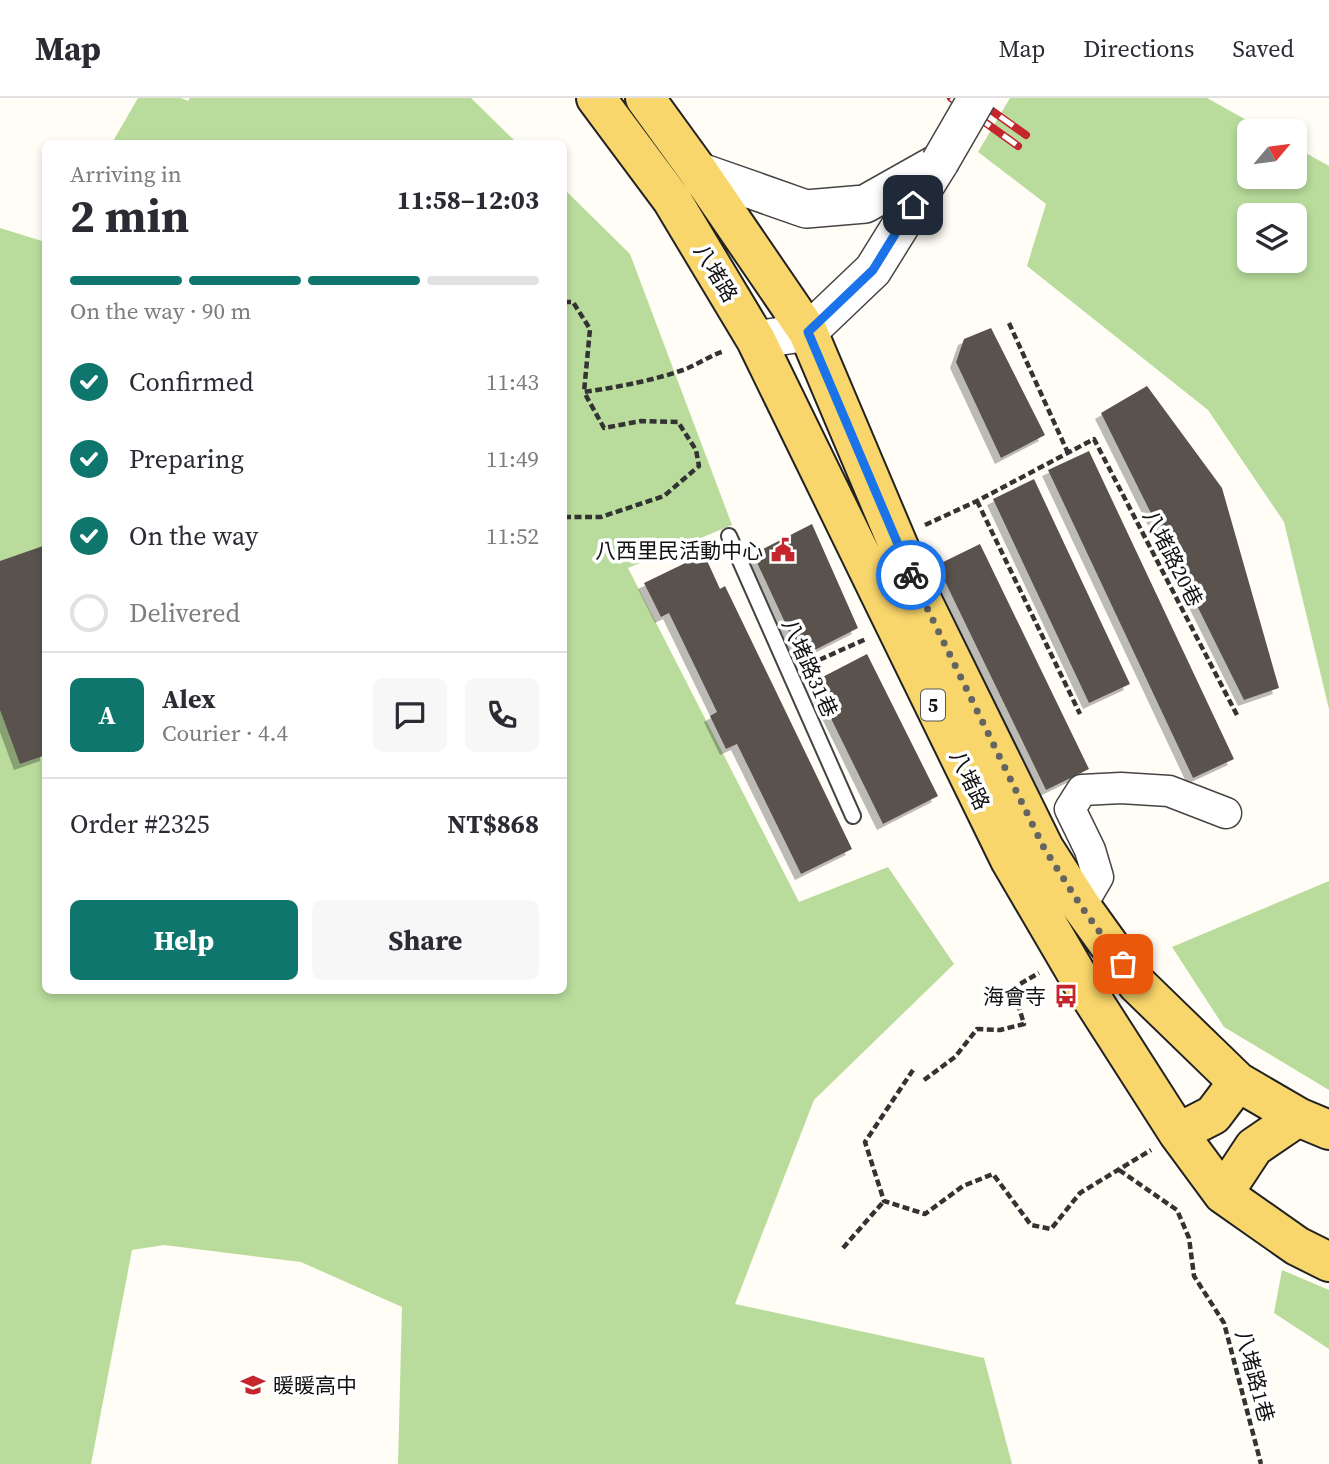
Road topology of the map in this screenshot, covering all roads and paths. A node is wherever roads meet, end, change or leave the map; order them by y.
1 (596, 98) edge
2 (645, 98) edge
3 (977, 98) edge
4 (940, 162) junction
5 (698, 171) junction
6 (567, 302) edge
7 (1009, 323) dead end
8 (808, 332) junction
9 (756, 340) junction
10 (584, 392) junction
11 (1068, 453) junction
12 (977, 501) junction
13 (567, 517) edge
14 (729, 536) dead end
15 (893, 537) junction
16 (895, 624) junction
17 (789, 674) junction
18 (1080, 714) dead end
19 (1238, 717) dead end
20 (1226, 813) dead end
21 (853, 816) dead end
22 (1081, 906) junction
23 (1066, 956) junction
24 (913, 1070) dead end
25 (924, 1080) dead end
26 (1238, 1082) junction
27 (1313, 1123) edge
28 (1178, 1133) junction
29 (1119, 1170) junction
30 (1223, 1194) junction
31 (884, 1200) junction
32 (843, 1248) dead end
33 (1329, 1262) edge
34 (1261, 1464) edge

1 - 9 main road, 八堵路 / 5
2 - 5 main road, 八堵路 / 5
3 - 4 street, bridge
4 - 5 street
4 - 8 street
5 - 8 main road, 八堵路 / 5
6 - 10 path
7 - 11 path
8 - 9 street
8 - 15 main road, 八堵路 / 5
9 - 10 path
9 - 16 main road, 八堵路 / 5
10 - 13 path
11 - 12 path, 八堵路20巷
11 - 19 path, 八堵路20巷
12 - 15 path, 八堵路20巷
12 - 18 path
14 - 17 lane, 八堵路31巷
15 - 22 main road, 八堵路 / 5
16 - 17 path
16 - 23 main road, 八堵路 / 5
17 - 21 lane, 八堵路31巷
20 - 22 street
22 - 26 main road, 八堵路 / 5
23 - 25 path
23 - 28 main road, 八堵路 / 5
24 - 31 path
26 - 27 main road, 八堵路 / 5
26 - 28 main road
27 - 30 main road, 5
28 - 29 path
28 - 30 main road, 八堵路 / 5
29 - 31 path
29 - 34 path, 八堵路1巷
30 - 33 main road, 八堵路 / 5
31 - 32 path

